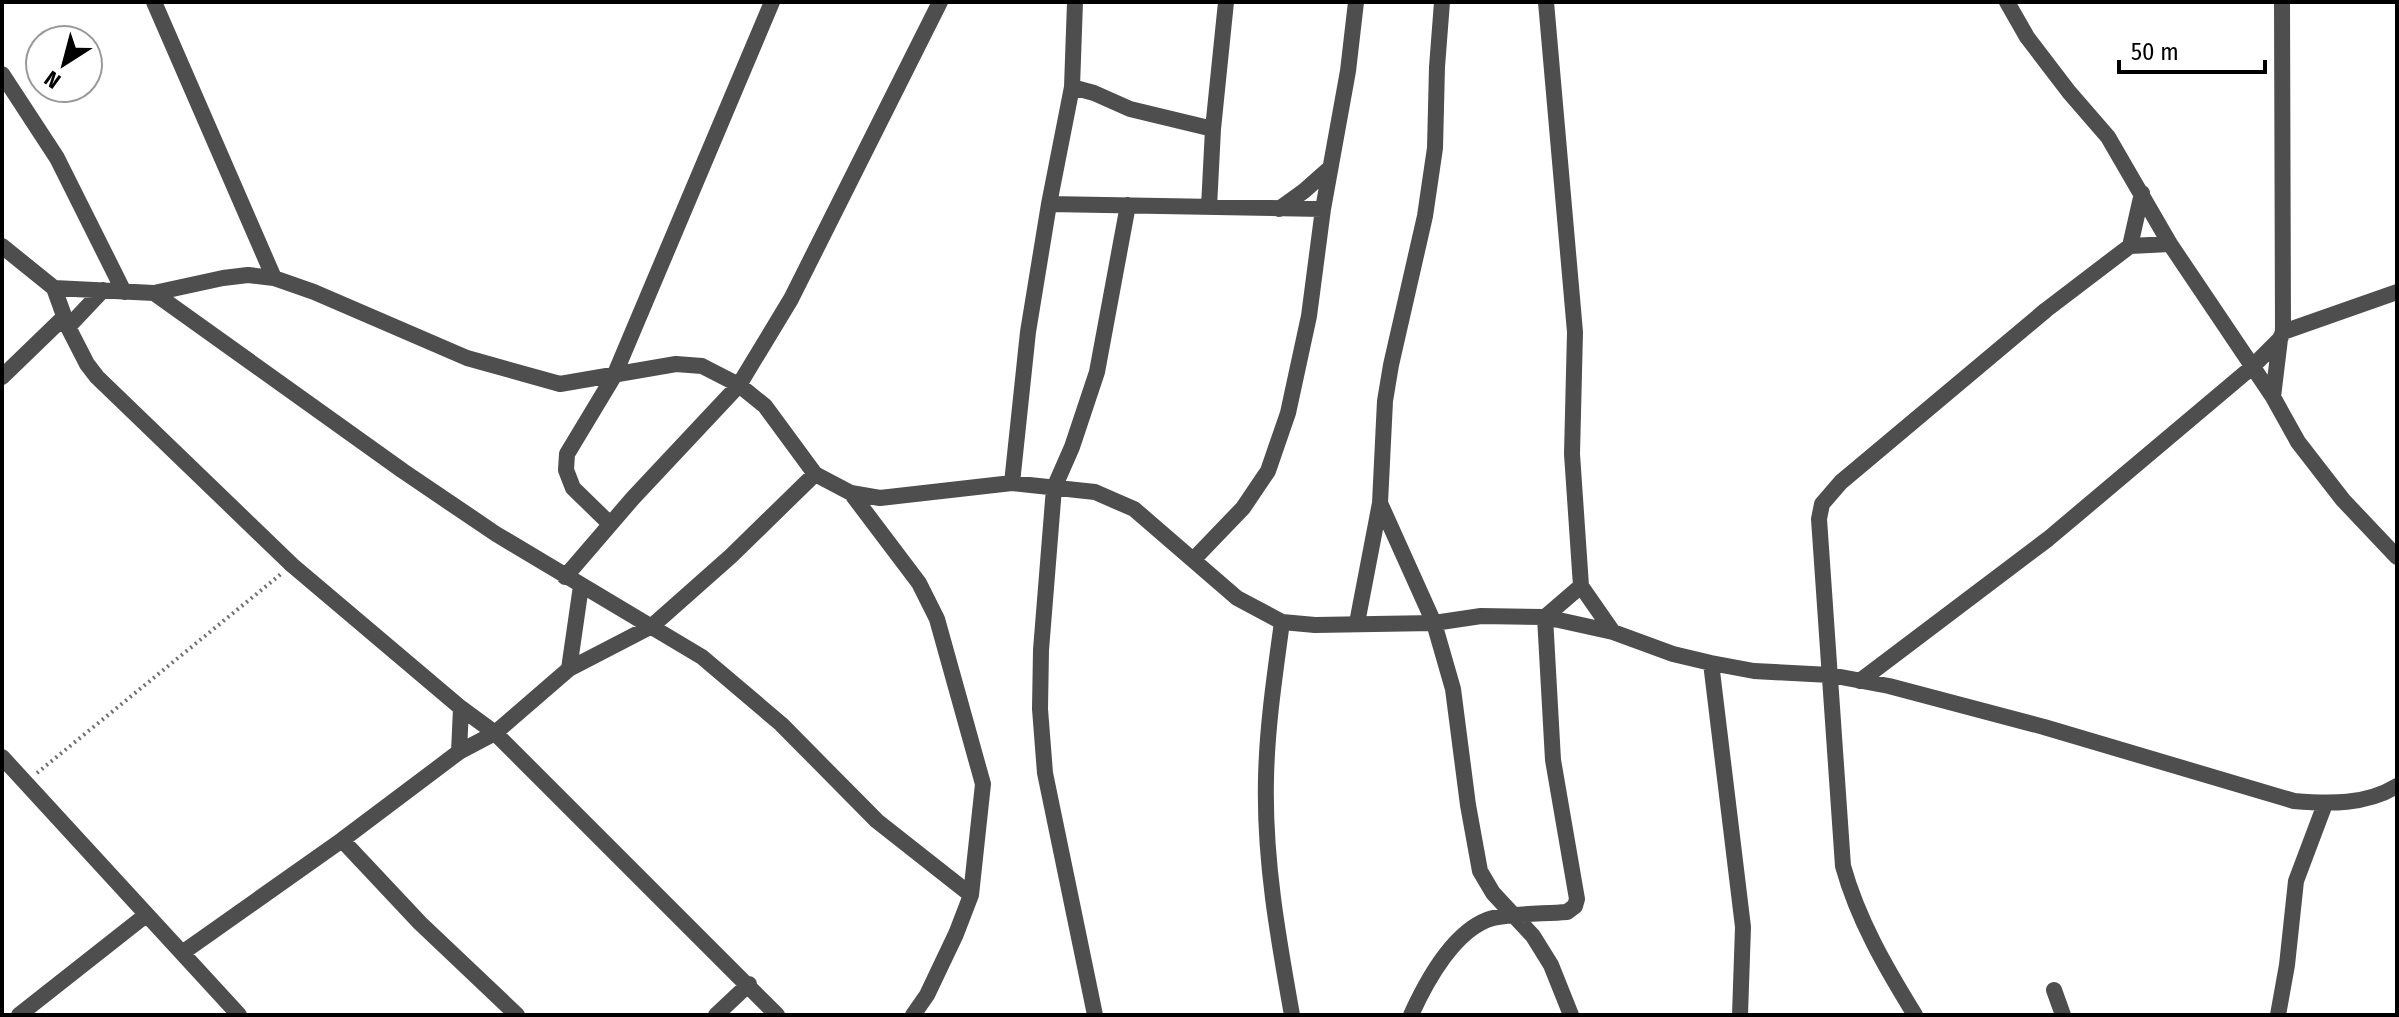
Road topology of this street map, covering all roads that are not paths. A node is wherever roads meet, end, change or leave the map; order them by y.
1 (154, 2) edge
2 (772, 2) edge
3 (940, 2) edge
4 (1075, 2) edge
5 (1226, 2) edge
6 (1356, 2) edge
7 (1442, 2) edge
8 (1546, 2) edge
9 (2007, 2) edge
10 (2282, 2) edge
11 (2, 74) edge
12 (1072, 87) junction
13 (1213, 129) junction
14 (1330, 168) junction
15 (2142, 193) junction
16 (1049, 204) junction
17 (1128, 205) junction
18 (1209, 207) junction
19 (1279, 209) junction
20 (1323, 209) junction
21 (2170, 244) junction
22 (2, 246) edge
23 (2130, 246) junction
24 (274, 278) junction
25 (54, 288) junction
26 (103, 290) junction
27 (124, 292) junction
28 (2397, 292) edge
29 (154, 293) junction
30 (66, 322) junction
31 (2282, 335) junction
32 (2251, 368) junction
33 (614, 376) junction
34 (2, 377) edge
35 (739, 385) junction
36 (2273, 397) junction
37 (815, 474) junction
38 (1012, 483) junction
39 (1054, 488) junction
40 (851, 493) junction
41 (1380, 503) junction
42 (610, 524) junction
43 (2397, 557) edge
44 (1193, 560) junction
45 (565, 577) junction
46 (581, 586) junction
47 (1581, 586) junction
48 (1545, 617) junction
49 (1282, 622) junction
50 (1357, 623) junction
51 (1434, 623) junction
52 (652, 626) junction
53 (1613, 632) junction
54 (1711, 663) junction
55 (569, 669) junction
56 (1830, 675) junction
57 (1860, 681) junction
58 (461, 708) junction
59 (495, 733) junction
60 (459, 752) junction
61 (2, 757) edge
62 (2397, 786) edge
63 (2325, 804) junction
64 (342, 840) junction
65 (971, 895) junction
66 (146, 915) junction
67 (1516, 916) junction
68 (182, 953) junction
69 (749, 984) junction
70 (2054, 990) dead end
71 (19, 1015) edge
72 (239, 1015) edge
73 (517, 1015) edge
74 (716, 1015) edge
75 (777, 1015) edge
76 (913, 1015) edge
77 (1095, 1015) edge
78 (1292, 1015) edge
79 (1411, 1015) edge
80 (1571, 1015) edge
81 (1740, 1015) edge
82 (1915, 1015) edge
83 (2063, 1015) edge
84 (2278, 1015) edge

1 - 24 street
2 - 33 street
3 - 35 street
4 - 12 street
5 - 13 street
6 - 14 street
7 - 41 street
8 - 47 street
9 - 15 street
10 - 31 street
11 - 27 street
12 - 13 street
12 - 16 street
13 - 18 street
14 - 19 street
14 - 20 street
15 - 21 street
15 - 23 street
16 - 17 street
16 - 38 street
17 - 18 street
17 - 39 street
18 - 19 street
19 - 20 street
20 - 44 street
21 - 23 street
21 - 32 street
22 - 25 street
23 - 56 street
24 - 29 street
24 - 33 street
25 - 26 street
25 - 30 street
26 - 27 street
26 - 30 street
27 - 29 street
28 - 31 street
29 - 45 street
30 - 34 street
30 - 58 street
31 - 32 street
31 - 36 street
32 - 36 street
32 - 57 street
33 - 35 street
33 - 42 street
35 - 37 street
35 - 42 street
36 - 43 street
37 - 40 street
37 - 52 street
38 - 39 street
38 - 40 street
39 - 44 street
39 - 77 street
40 - 65 street
41 - 50 street
41 - 51 street
42 - 45 street
44 - 49 street
45 - 46 street
46 - 52 street
46 - 55 street
47 - 48 street
47 - 53 street
48 - 51 street
48 - 53 street
48 - 67 street
49 - 50 street
49 - 78 street
50 - 51 street
51 - 67 street
52 - 55 street
52 - 65 street
53 - 54 street
54 - 56 street
54 - 81 street
55 - 59 street
56 - 57 street
56 - 82 street
57 - 63 street
58 - 59 street
58 - 60 street
59 - 60 street
59 - 69 street
60 - 64 street
61 - 66 street
62 - 63 street
63 - 84 street
64 - 68 street
64 - 73 street
65 - 76 street
66 - 68 street
66 - 71 street
67 - 79 street
67 - 80 street
68 - 72 street
69 - 74 street
69 - 75 street
70 - 83 street

